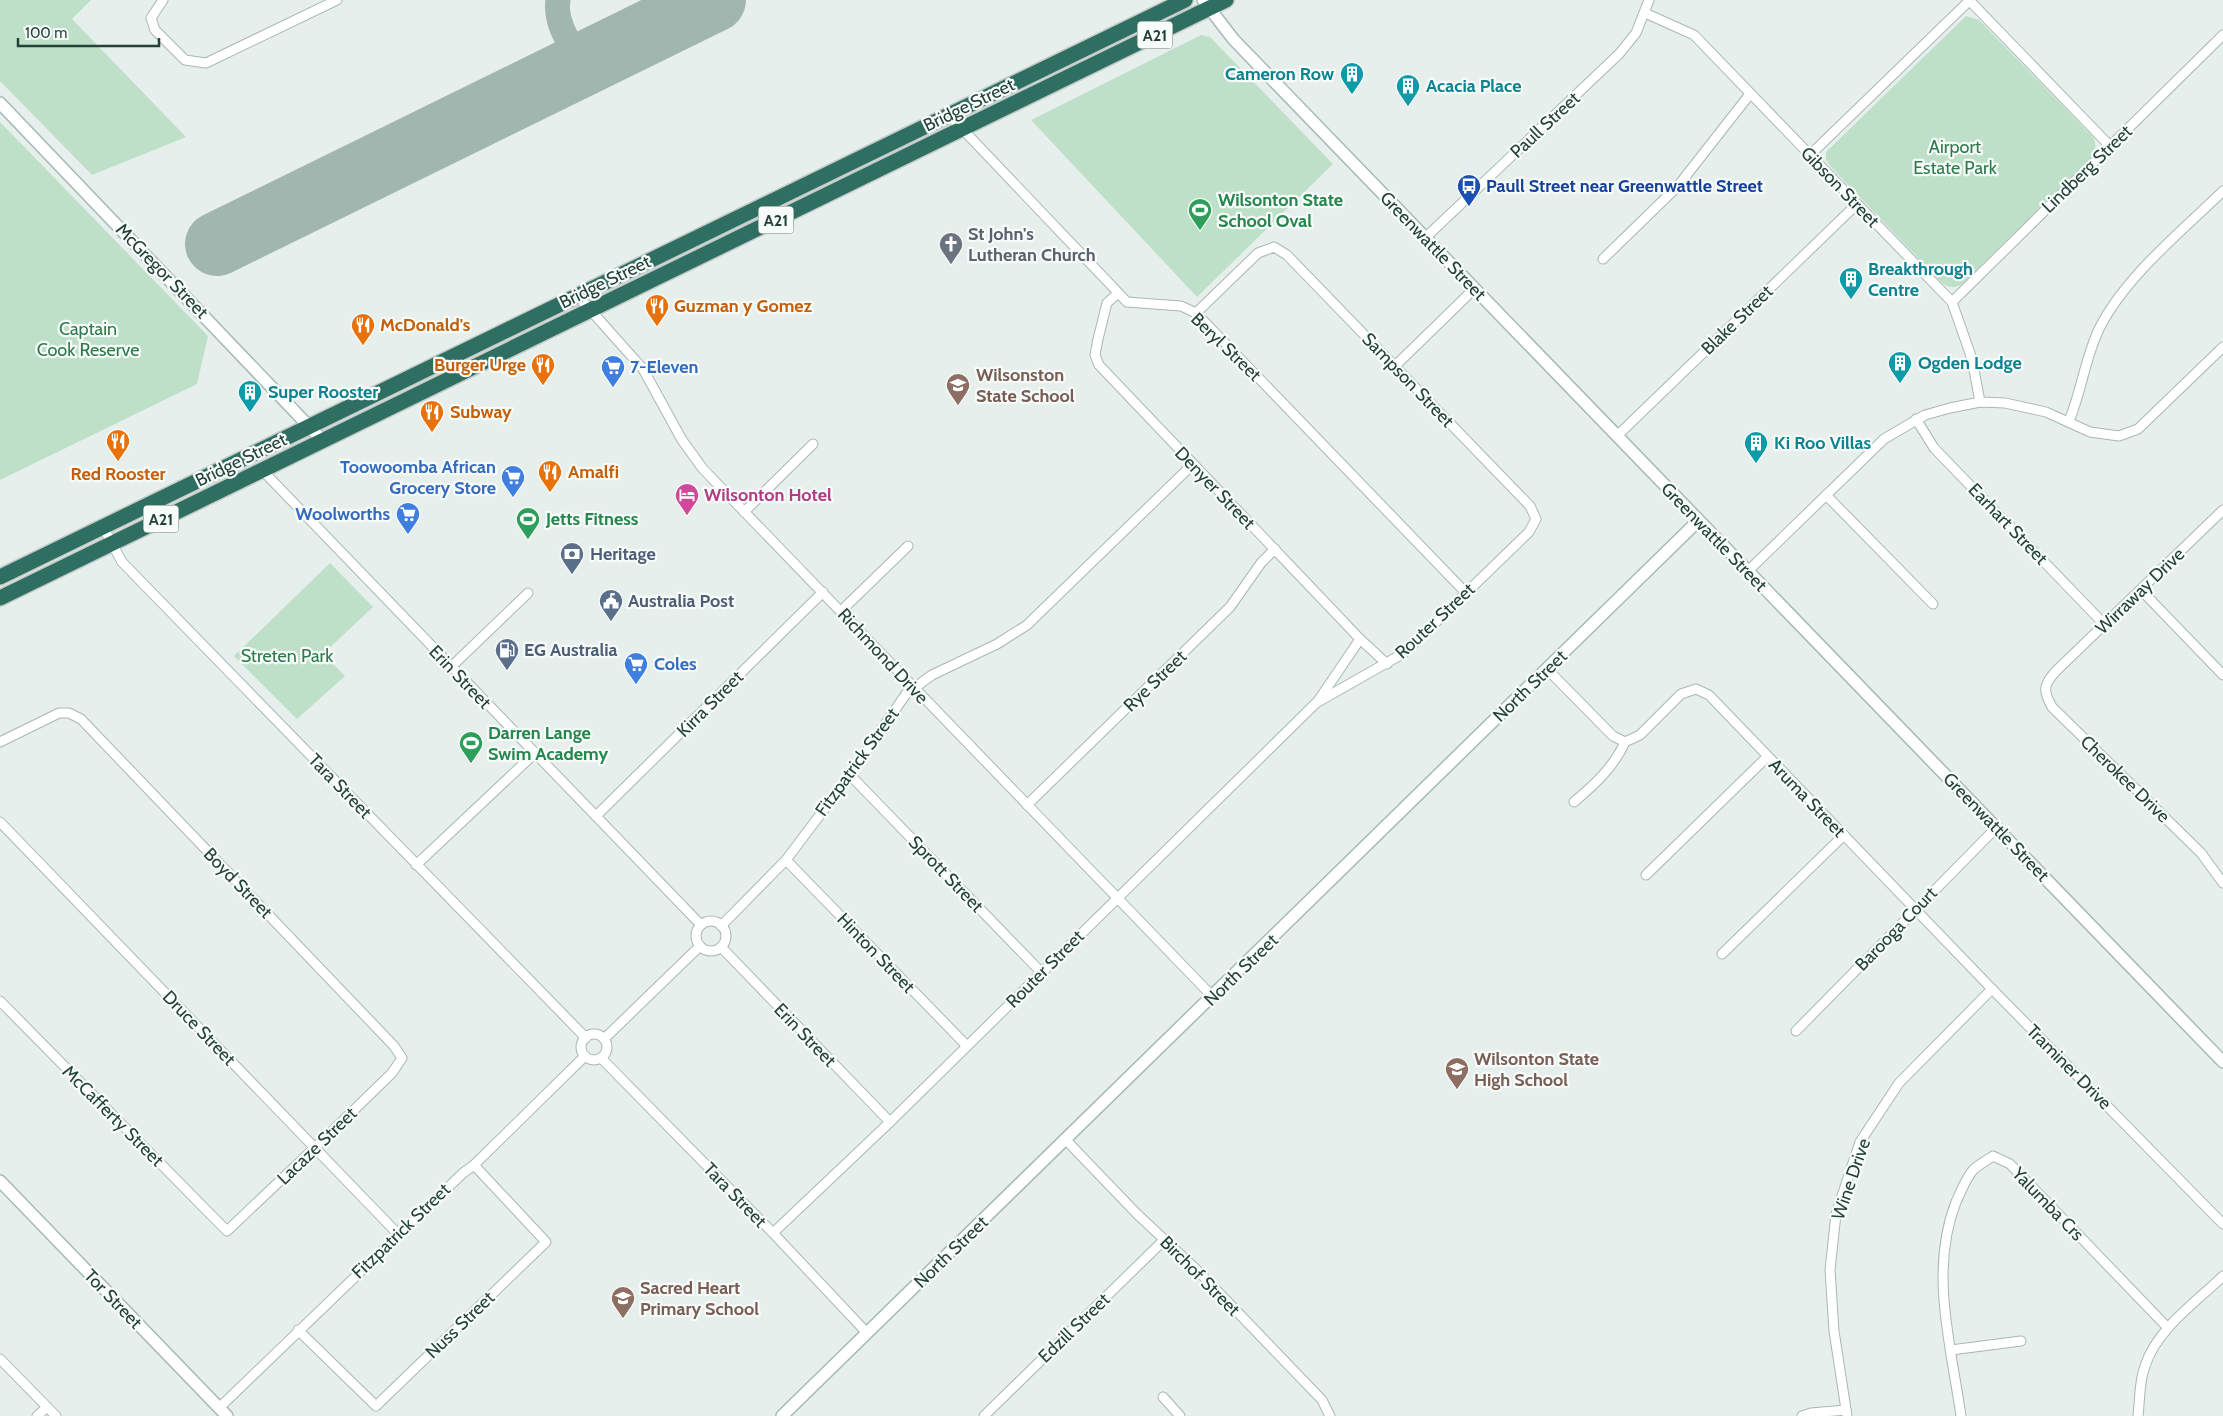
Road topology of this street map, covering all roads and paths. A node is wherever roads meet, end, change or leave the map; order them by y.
1 (163, 0) edge
2 (337, 0) edge
3 (1185, 0) edge
4 (1226, 0) edge
5 (1649, 0) edge
6 (1969, 0) edge
7 (1206, 4) edge
8 (1645, 13) junction
9 (2223, 35) edge
10 (1750, 94) junction
11 (0, 103) edge
12 (948, 115) junction
13 (962, 129) junction
14 (2110, 146) junction
15 (1810, 155) junction
16 (2223, 191) edge
17 (1858, 204) junction
18 (1425, 238) junction
19 (1603, 259) dead end
20 (1474, 288) junction
21 (1117, 294) junction
22 (578, 295) junction
23 (1952, 302) junction
24 (590, 310) junction
25 (1196, 314) junction
26 (2223, 347) edge
27 (1395, 366) junction
28 (1980, 402) junction
29 (1916, 419) junction
30 (2069, 421) junction
31 (310, 426) junction
32 (1617, 436) junction
33 (323, 441) junction
34 (813, 444) dead end
35 (1192, 465) junction
36 (262, 470) junction
37 (1826, 495) junction
38 (744, 512) junction
39 (2222, 513) edge
40 (1536, 519) joint
41 (1698, 521) junction
42 (103, 527) junction
43 (111, 544) junction
44 (908, 546) dead end
45 (1275, 549) junction
46 (1748, 571) junction
47 (0, 577) edge
48 (2141, 590) junction
49 (823, 592) junction
50 (528, 593) dead end
51 (1466, 593) junction
52 (0, 598) edge
53 (1932, 604) dead end
54 (841, 611) junction
55 (2105, 625) junction
56 (1360, 639) junction
57 (1387, 664) junction
58 (451, 667) junction
59 (1548, 670) junction
60 (2056, 671) joint
61 (2223, 674) edge
62 (914, 688) junction
63 (1316, 703) junction
64 (0, 742) edge
65 (1625, 742) junction
66 (534, 754) junction
67 (1768, 757) junction
68 (850, 775) junction
69 (1574, 802) dead end
70 (1027, 806) junction
71 (596, 816) junction
72 (0, 822) edge
73 (1997, 827) junction
74 (1844, 835) junction
75 (786, 860) junction
76 (416, 865) junction
77 (1646, 875) dead end
78 (2223, 883) edge
79 (1116, 898) junction
80 (1916, 909) junction
81 (701, 925) junction
82 (721, 926) junction
83 (700, 946) junction
84 (721, 947) junction
85 (1722, 954) dead end
86 (1042, 973) junction
87 (1992, 989) junction
88 (1213, 997) junction
89 (0, 1001) edge
90 (1796, 1031) dead end
91 (586, 1038) junction
92 (604, 1040) junction
93 (967, 1046) junction
94 (585, 1056) junction
95 (402, 1058) joint
96 (601, 1058) junction
97 (2223, 1062) edge
98 (890, 1122) junction
99 (1065, 1139) junction
100 (316, 1148) junction
101 (474, 1166) junction
102 (0, 1181) edge
103 (2223, 1224) edge
104 (227, 1231) joint
105 (773, 1233) junction
106 (398, 1234) junction
107 (1164, 1240) junction
108 (2223, 1276) edge
109 (2168, 1328) junction
110 (298, 1330) junction
111 (867, 1334) junction
112 (2021, 1341) dead end
113 (1951, 1350) junction
114 (0, 1358) edge
115 (1163, 1398) dead end
116 (47, 1407) junction
117 (223, 1412) edge
118 (1846, 1413) edge
119 (37, 1416) edge
120 (56, 1416) edge
121 (782, 1416) edge
122 (984, 1416) edge
123 (1180, 1416) edge
124 (1331, 1416) edge
125 (1802, 1416) edge
126 (1961, 1416) edge
127 (2138, 1416) edge

1 - 2 street
3 - 12 highway, Bridge Street / A21
4 - 7 highway, Bridge Street / A21
5 - 8 street, Paull Street
6 - 14 street
6 - 15 street
7 - 13 highway, Bridge Street / A21
7 - 18 street, Greenwattle Street
8 - 10 street, Gibson Street
8 - 18 street, Paull Street
9 - 14 street, Lindberg Street
10 - 15 street, Gibson Street
10 - 19 street
11 - 31 street, McGregor Street
12 - 13 street
12 - 22 highway, Bridge Street / A21
13 - 21 street
13 - 24 highway, Bridge Street / A21
14 - 23 street, Lindberg Street
15 - 17 street, Gibson Street
16 - 30 street
17 - 23 street, Gibson Street
17 - 32 street, Blake Street
18 - 20 street, Greenwattle Street
20 - 27 street
20 - 32 street, Greenwattle Street
21 - 25 street, Beryl Street
21 - 35 street, Denyer Street
22 - 24 street, Richmond Drive
22 - 31 highway, Bridge Street / A21
23 - 28 street, Gibson Street
24 - 33 highway, Bridge Street / A21
24 - 38 street, Richmond Drive
25 - 27 street, Sampson Street
25 - 51 street, Beryl Street
26 - 30 street
27 - 40 street, Sampson Street
28 - 29 street
28 - 30 street
29 - 37 street
29 - 55 street, Earhart Street
31 - 33 street, McGregor Street
31 - 42 highway, Bridge Street / A21
32 - 41 street, Greenwattle Street
33 - 36 highway, Bridge Street / A21
34 - 38 street
35 - 45 street, Denyer Street
35 - 62 street, Fitzpatrick Street
36 - 43 highway, Bridge Street / A21
36 - 58 street, Erin Street
37 - 46 street
37 - 53 street
38 - 49 street, Richmond Drive
39 - 48 street, Wirraway Drive
40 - 51 street, Router Street
41 - 46 street, Greenwattle Street
41 - 59 street, North Street
42 - 43 street, Tara Street
42 - 47 highway, Bridge Street / A21
43 - 52 highway, Bridge Street / A21
43 - 76 street, Tara Street
44 - 54 street
45 - 56 street, Denyer Street
45 - 70 street, Rye Street
46 - 73 street, Greenwattle Street
48 - 55 street, Wirraway Drive
48 - 61 street
49 - 54 street, Richmond Drive
49 - 71 street, Kirra Street
50 - 58 street
51 - 57 street, Router Street
54 - 62 street, Richmond Drive
55 - 60 street, Wirraway Drive
56 - 57 street, Denyer Street
56 - 63 street, Router Street
57 - 63 street, Router Street
58 - 66 street, Erin Street
59 - 65 street
59 - 88 street, North Street
60 - 78 street, Cherokee Drive
62 - 68 street, Fitzpatrick Street
62 - 70 street, Richmond Drive
63 - 79 street, Router Street
64 - 95 street, Boyd Street
65 - 67 street, Aruma Street
65 - 69 street
66 - 71 street, Erin Street
66 - 76 street
67 - 74 street, Aruma Street
67 - 77 street
68 - 75 street, Fitzpatrick Street
68 - 86 street, Sprott Street
70 - 79 street, Richmond Drive
71 - 81 street, Erin Street
72 - 100 street, Druce Street
73 - 80 street, Barooga Court
73 - 97 street, Greenwattle Street
74 - 80 street, Aruma Street
74 - 85 street
75 - 82 street, Fitzpatrick Street
75 - 93 street, Hinton Street
76 - 91 street, Tara Street
79 - 86 street, Router Street
79 - 88 street, Richmond Drive
80 - 87 street, Traminer Drive
80 - 90 street, Barooga Court
81 - 82 street
81 - 83 street
82 - 84 street
83 - 84 street
83 - 92 street
84 - 98 street, Erin Street
86 - 93 street, Router Street
87 - 103 street, Traminer Drive
87 - 118 street, Wine Drive
88 - 99 street, North Street
89 - 104 street, McCafferty Street
91 - 92 street
91 - 94 street
92 - 96 street
93 - 98 street, Router Street
94 - 96 street
94 - 101 street, Fitzpatrick Street
95 - 100 street, Lacaze Street
96 - 105 street, Tara Street
98 - 105 street, Router Street
99 - 107 street, Birchof Street
99 - 111 street, North Street
100 - 104 street, Lacaze Street
100 - 106 street, Druce Street
101 - 106 street, Fitzpatrick Street
101 - 110 street, Nuss Street
102 - 117 street, Tor Street
105 - 111 street, Tara Street
106 - 110 street, Fitzpatrick Street
107 - 122 street, Edzill Street
107 - 124 street, Birchof Street
108 - 109 street
109 - 113 street, Yalumba Crs
109 - 127 street
110 - 117 street, Fitzpatrick Street
111 - 121 street, North Street
112 - 113 street
113 - 126 street, Yalumba Crs
114 - 116 street
115 - 123 street
116 - 119 street
116 - 120 street
118 - 125 street

